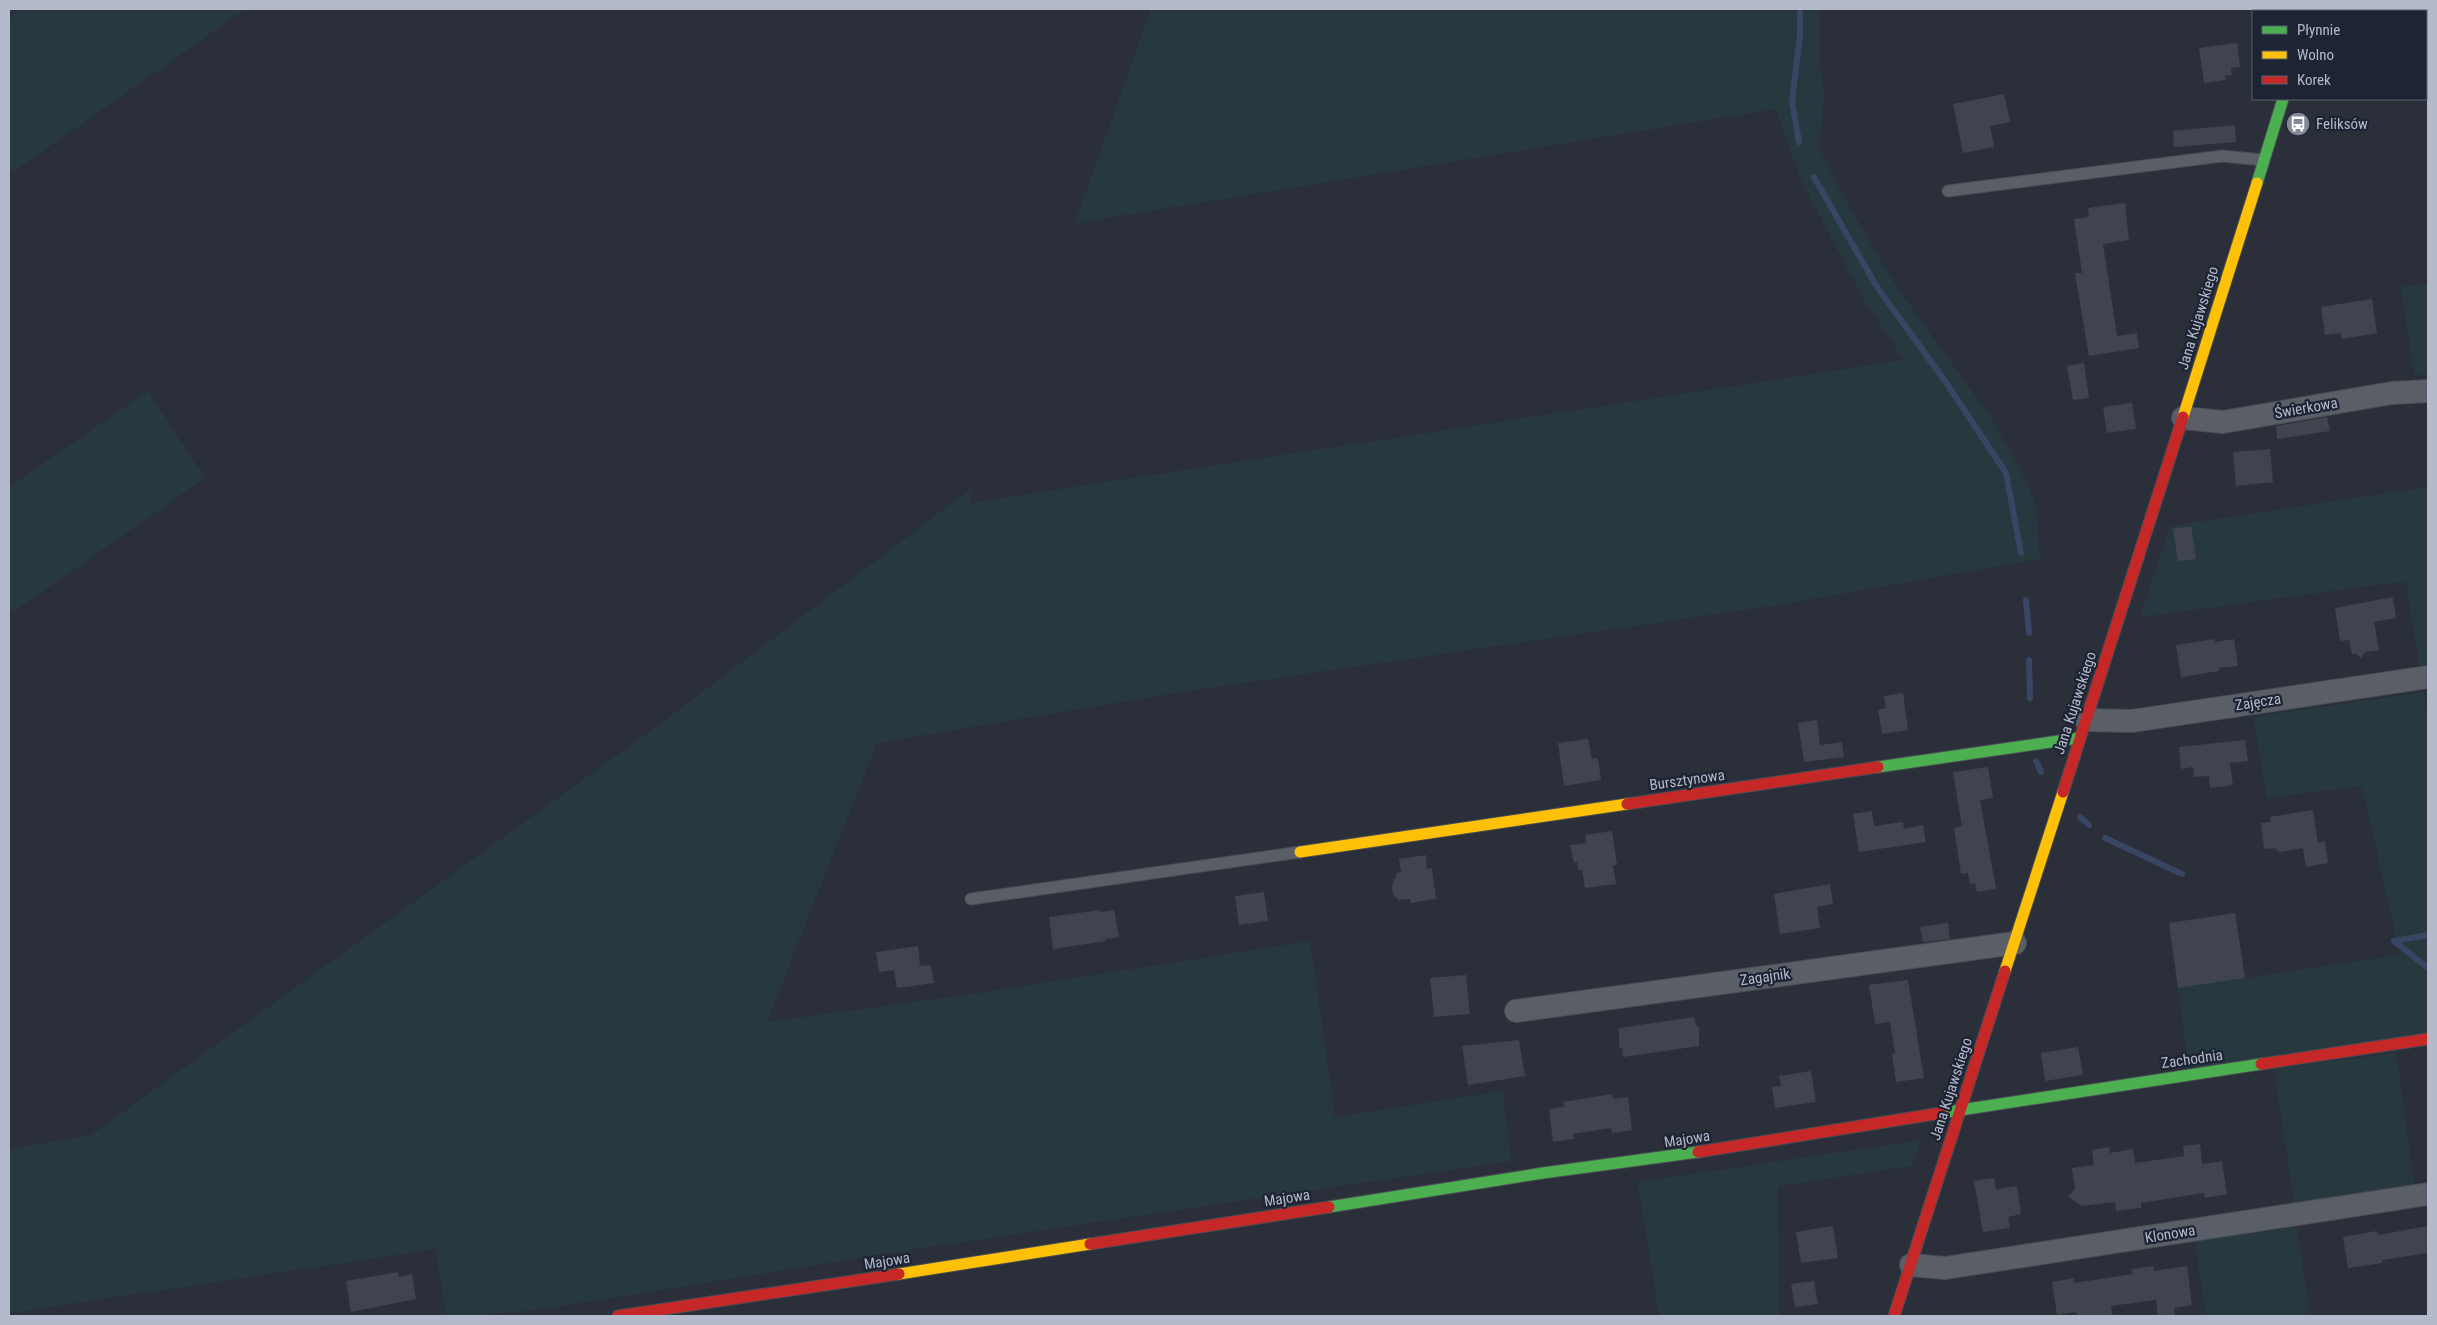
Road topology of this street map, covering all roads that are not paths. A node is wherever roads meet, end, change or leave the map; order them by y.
1 (2283, 100) edge
2 (2263, 160) junction
3 (1948, 191) dead end
4 (2428, 391) edge
5 (2183, 418) junction
6 (2428, 677) edge
7 (2083, 729) junction
8 (1300, 852) joint
9 (971, 899) dead end
10 (2014, 943) junction
11 (1516, 1011) dead end
12 (2428, 1039) edge
13 (1960, 1111) junction
14 (2428, 1194) edge
15 (1911, 1265) junction
16 (618, 1316) edge
17 (1894, 1316) edge

1 - 2 street, Jana Kujawskiego
2 - 3 lane
2 - 5 street, Jana Kujawskiego
4 - 5 street, Świerkowa
5 - 7 street, Jana Kujawskiego
6 - 7 street, Zajęcza
7 - 8 street, Bursztynowa
7 - 10 street, Jana Kujawskiego
8 - 9 lane
10 - 11 street, Zagajnik
10 - 13 street, Jana Kujawskiego
12 - 13 street, Zachodnia
13 - 15 street, Jana Kujawskiego
13 - 16 street, Majowa
14 - 15 street, Klonowa
15 - 17 street, Jana Kujawskiego

